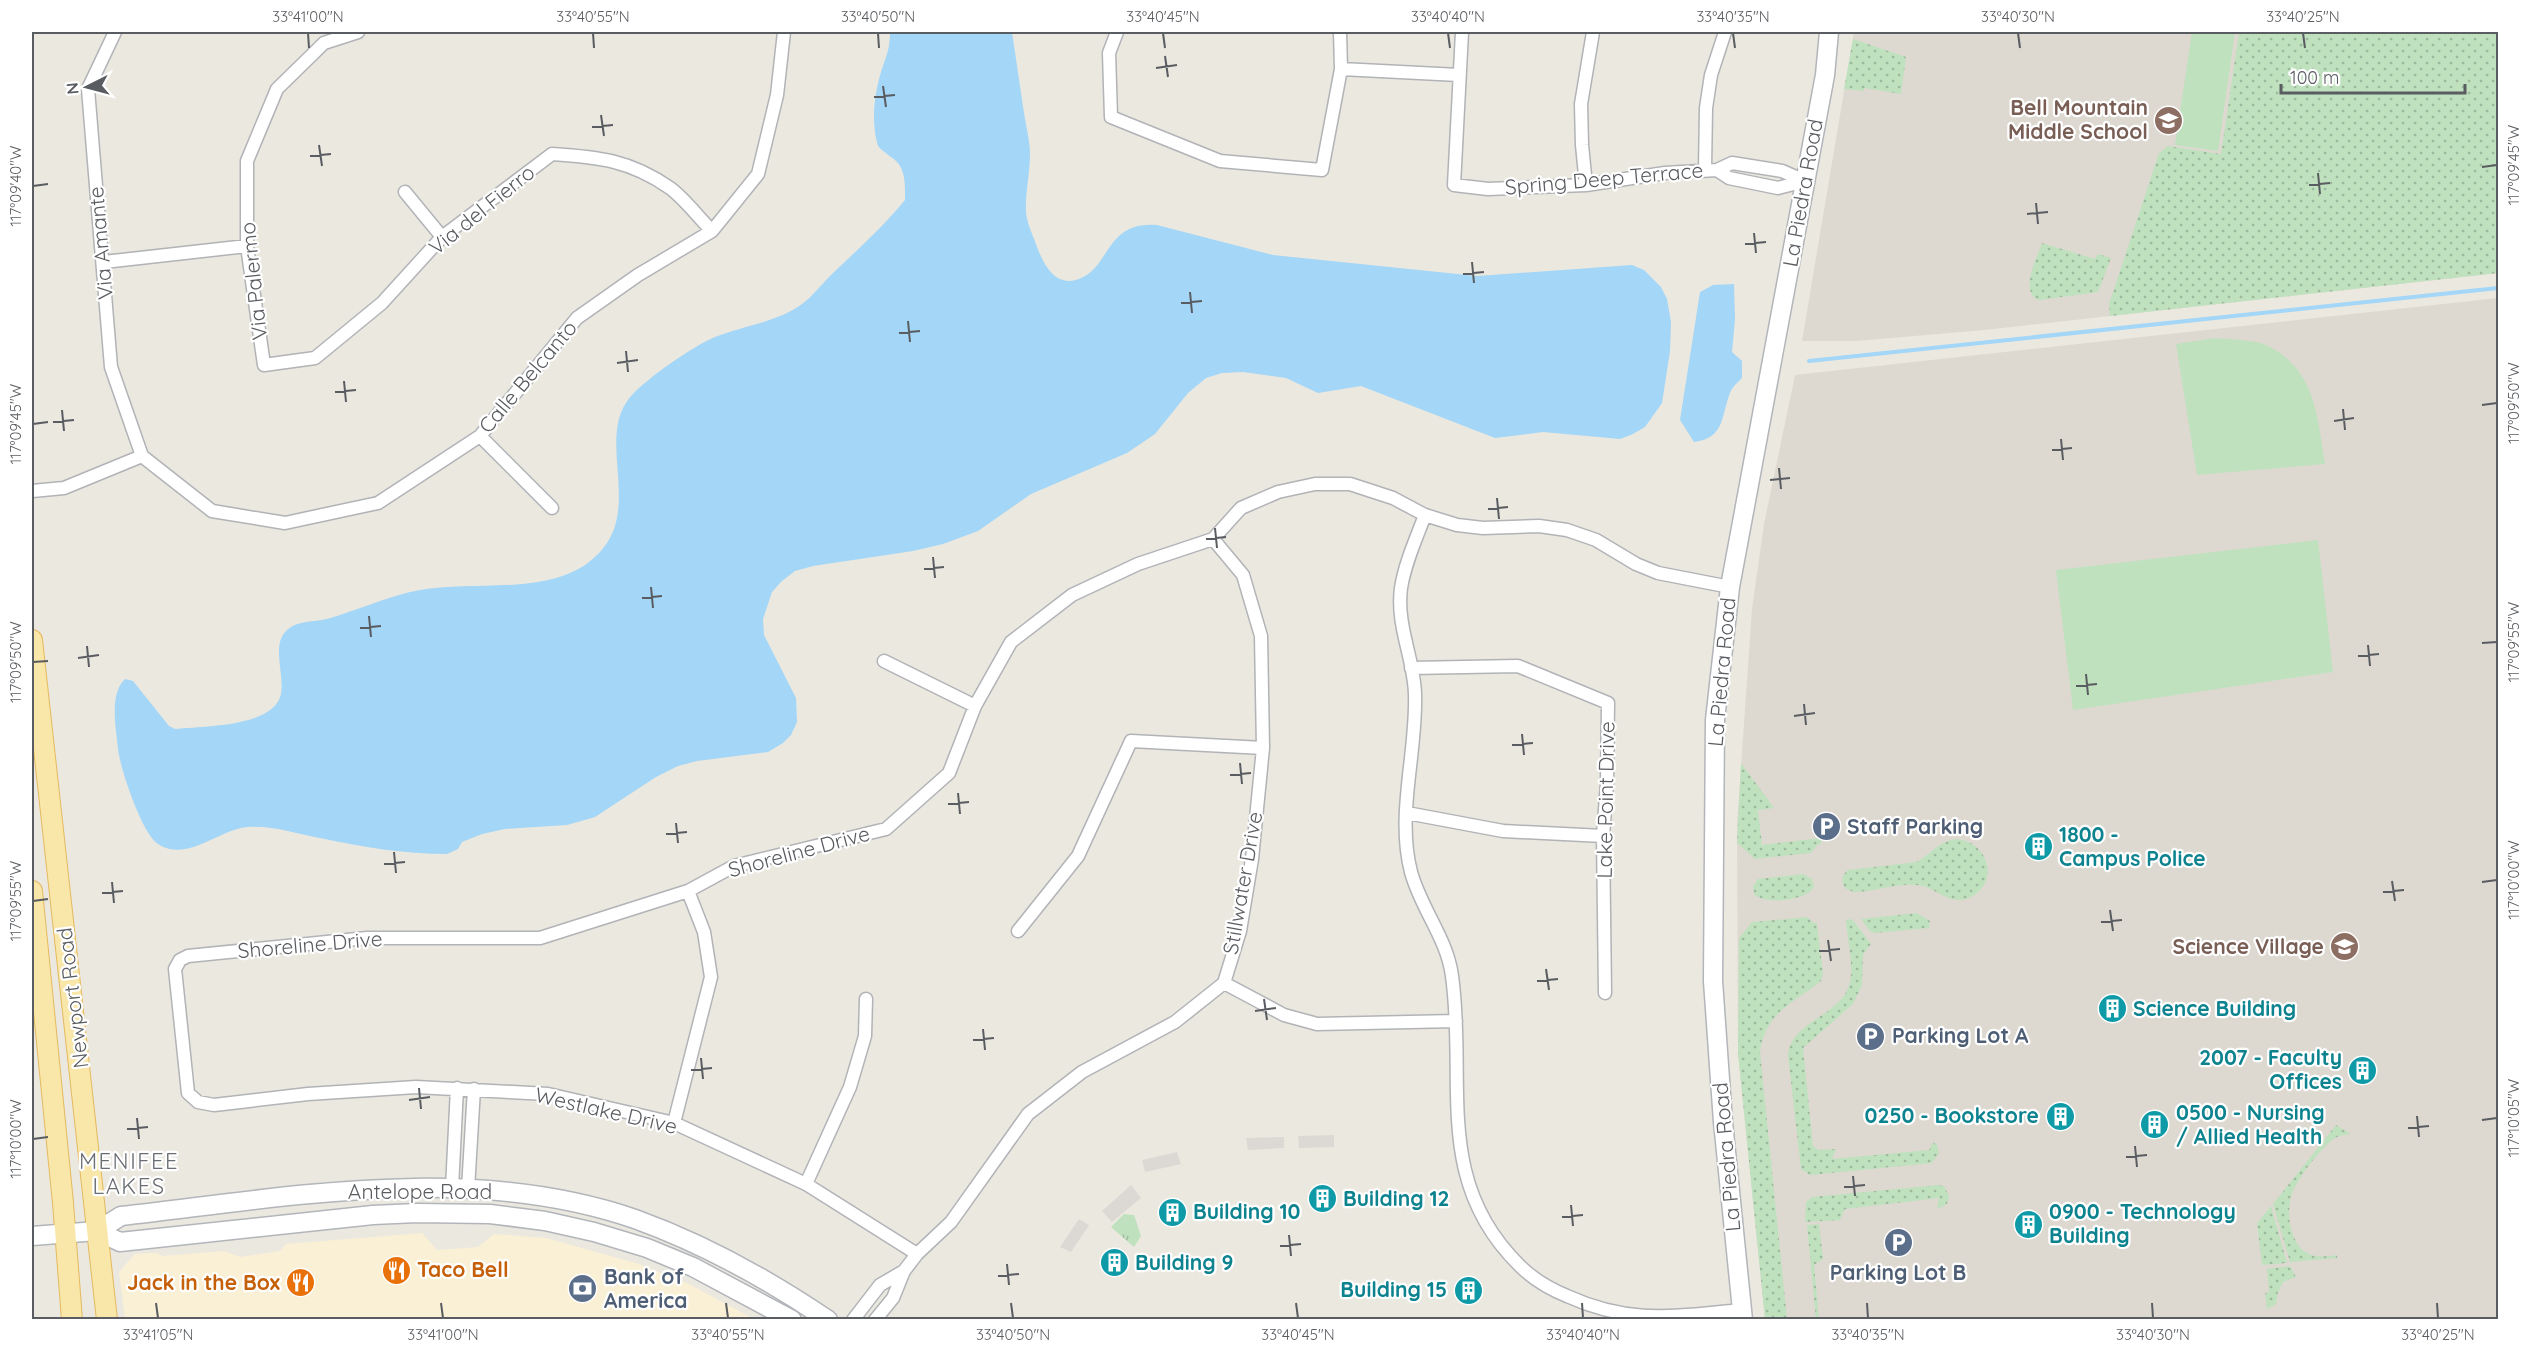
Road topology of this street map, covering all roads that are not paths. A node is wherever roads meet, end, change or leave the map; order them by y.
1 (115, 32) edge
2 (358, 32) edge
3 (784, 32) edge
4 (1117, 32) edge
5 (1340, 32) edge
6 (1462, 32) edge
7 (1593, 32) edge
8 (1725, 32) edge
9 (1829, 32) edge
10 (1341, 69) junction
11 (1459, 75) junction
12 (1711, 169) junction
13 (1805, 181) junction
14 (1586, 185) junction
15 (405, 192) dead end
16 (712, 231) junction
17 (442, 237) junction
18 (247, 246) junction
19 (104, 262) junction
20 (264, 365) joint
21 (480, 435) junction
22 (142, 456) junction
23 (32, 491) edge
24 (552, 508) dead end
25 (1425, 515) junction
26 (1213, 539) junction
27 (1730, 587) junction
28 (32, 640) edge
29 (884, 661) dead end
30 (1411, 668) junction
31 (975, 706) junction
32 (1263, 748) junction
33 (1407, 813) junction
34 (1603, 836) junction
35 (32, 891) edge
36 (688, 891) junction
37 (1018, 931) dead end
38 (180, 960) joint
39 (1224, 983) junction
40 (1605, 993) dead end
41 (866, 999) dead end
42 (1456, 1021) junction
43 (457, 1088) junction
44 (474, 1089) junction
45 (674, 1123) junction
46 (806, 1184) junction
47 (460, 1188) junction
48 (589, 1207) junction
49 (452, 1213) junction
50 (349, 1217) junction
51 (97, 1231) junction
52 (65, 1234) junction
53 (32, 1236) edge
54 (917, 1254) junction
55 (904, 1270) junction
56 (1742, 1315) edge
57 (72, 1320) edge
58 (107, 1320) edge
59 (792, 1320) edge
60 (828, 1320) edge
61 (853, 1320) edge
62 (876, 1320) edge

1 - 19 street, Via Amante
2 - 18 street, Via Palermo
3 - 16 street, Calle Belcanto
4 - 10 street
5 - 10 street
6 - 11 street
7 - 14 street
8 - 12 street
9 - 13 main road, La Piedra Road
10 - 11 street
11 - 14 street, Spring Deep Terrace
12 - 13 street, Spring Deep Terrace
12 - 14 street, Spring Deep Terrace
13 - 27 main road, La Piedra Road
15 - 17 street
16 - 17 street, Via del Fierro
16 - 21 street, Calle Belcanto
17 - 20 street, Via del Fierro
18 - 19 street
18 - 20 street, Via Palermo
19 - 22 street, Via Amante
21 - 22 street, Calle Belcanto
21 - 24 street
22 - 23 street
25 - 26 street, Shoreline Drive
25 - 27 street, Shoreline Drive
25 - 30 street
26 - 31 street, Shoreline Drive
26 - 32 street, Stillwater Drive
27 - 56 main road, La Piedra Road
28 - 51 main road, Newport Road
29 - 31 street
30 - 33 street
30 - 34 street, Lake Point Drive
31 - 36 street, Shoreline Drive
32 - 37 street
32 - 39 street, Stillwater Drive
33 - 34 street
33 - 42 street
34 - 40 street, Lake Point Drive
35 - 52 main road, Newport Road
36 - 38 street, Shoreline Drive
36 - 45 street
38 - 43 street, Westlake Drive
39 - 42 street
39 - 54 street, Stillwater Drive
41 - 46 street
42 - 56 street
43 - 44 street, Westlake Drive
43 - 47 street
44 - 45 street, Westlake Drive
44 - 47 street
45 - 46 street, Westlake Drive
46 - 54 street, Westlake Drive
47 - 48 main road, Antelope Road
47 - 50 main road
47 - 51 main road, Antelope Road
48 - 49 main road
48 - 60 main road, Antelope Road
49 - 50 main road, Antelope Road
49 - 59 main road, Antelope Road
50 - 51 main road, Antelope Road
51 - 52 main road, Antelope Road
51 - 58 main road, Newport Road
52 - 53 main road, Antelope Road
52 - 57 main road, Newport Road
54 - 55 street, Stillwater Drive
55 - 61 street, Stillwater Drive
55 - 62 street, Stillwater Drive

